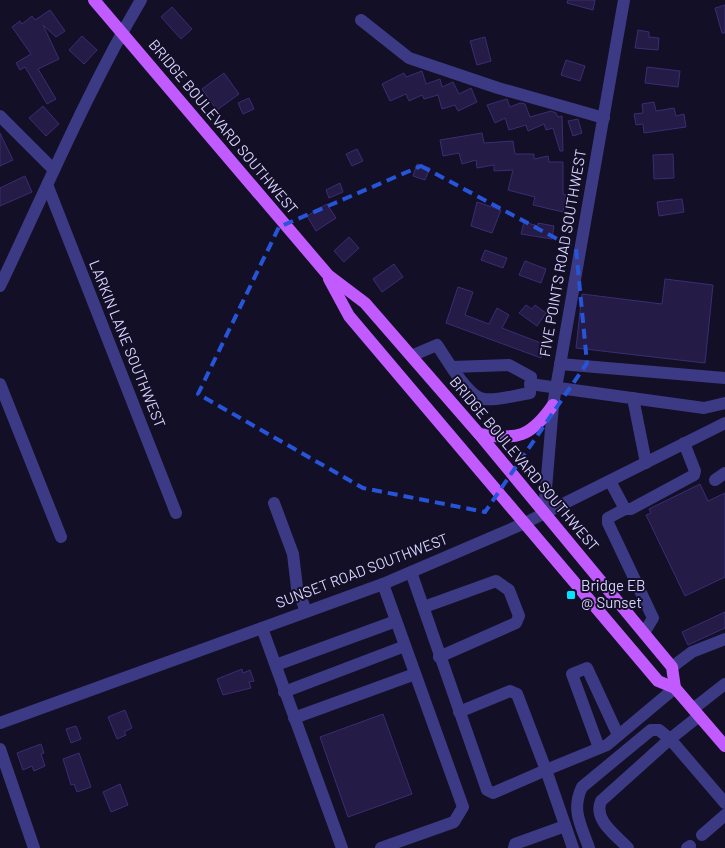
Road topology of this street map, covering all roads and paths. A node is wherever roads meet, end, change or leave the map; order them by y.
1 (94, 0) edge
2 (141, 0) edge
3 (624, 0) edge
4 (361, 20) dead end
5 (122, 33) junction
6 (0, 116) edge
7 (604, 118) junction
8 (54, 170) junction
9 (48, 187) junction
10 (328, 275) junction
11 (0, 286) edge
12 (411, 356) junction
13 (560, 364) junction
14 (452, 367) junction
15 (725, 378) edge
16 (0, 384) edge
17 (530, 384) junction
18 (556, 387) junction
19 (633, 398) junction
20 (725, 403) edge
21 (553, 405) junction
22 (725, 423) edge
23 (479, 434) junction
24 (684, 443) junction
25 (646, 462) junction
26 (610, 481) junction
27 (274, 503) dead end
28 (625, 509) junction
29 (176, 513) dead end
30 (544, 513) junction
31 (526, 522) junction
32 (61, 537) dead end
33 (411, 572) junction
34 (384, 584) junction
35 (424, 607) junction
36 (306, 611) junction
37 (396, 621) junction
38 (262, 628) junction
39 (644, 633) junction
40 (725, 639) edge
41 (405, 646) junction
42 (439, 657) junction
43 (276, 665) junction
44 (672, 667) junction
45 (415, 674) junction
46 (725, 684) edge
47 (675, 688) junction
48 (284, 692) junction
49 (459, 712) junction
50 (696, 712) junction
51 (294, 718) junction
52 (0, 723) edge
53 (618, 735) junction
54 (670, 739) junction
55 (725, 746) edge
56 (598, 748) junction
57 (0, 749) edge
58 (546, 770) junction
59 (725, 803) edge
60 (725, 815) edge
61 (565, 826) junction
62 (702, 835) dead end
63 (34, 848) edge
64 (342, 848) edge
65 (381, 848) edge
66 (514, 848) edge
67 (573, 848) edge
68 (589, 848) edge
69 (628, 848) edge

1 - 5 main road, BRIDGE BOULEVARD SOUTHWEST
2 - 5 street
3 - 7 street, FIVE POINTS ROAD SOUTHWEST
4 - 7 street
5 - 8 street
5 - 10 main road, BRIDGE BOULEVARD SOUTHWEST
6 - 8 street
7 - 13 street, FIVE POINTS ROAD SOUTHWEST
8 - 9 street
9 - 11 street
9 - 29 street, LARKIN LANE SOUTHWEST
10 - 12 main road, BRIDGE BOULEVARD SOUTHWEST
10 - 31 main road, BRIDGE BOULEVARD SOUTHWEST
12 - 14 street
12 - 23 main road, BRIDGE BOULEVARD SOUTHWEST
13 - 15 street
13 - 18 street, FIVE POINTS ROAD SOUTHWEST
14 - 17 street
14 - 17 street
16 - 32 street
17 - 18 street
18 - 19 street
18 - 21 street, FIVE POINTS ROAD SOUTHWEST
19 - 20 street
19 - 25 street
21 - 23 main road
21 - 30 street, FIVE POINTS ROAD SOUTHWEST
22 - 24 street, SUNSET ROAD SOUTHWEST
23 - 30 main road, BRIDGE BOULEVARD SOUTHWEST
24 - 25 street, SUNSET ROAD SOUTHWEST
24 - 28 street
25 - 26 street, SUNSET ROAD SOUTHWEST
26 - 28 street
26 - 30 street, SUNSET ROAD SOUTHWEST
27 - 36 street
28 - 39 street
30 - 31 street, SUNSET ROAD SOUTHWEST
30 - 39 main road, BRIDGE BOULEVARD SOUTHWEST
31 - 33 street, SUNSET ROAD SOUTHWEST
31 - 47 main road, BRIDGE BOULEVARD SOUTHWEST
33 - 34 street, SUNSET ROAD SOUTHWEST
33 - 35 street
34 - 36 street, SUNSET ROAD SOUTHWEST
34 - 37 street
35 - 42 street
35 - 42 street
36 - 38 street, SUNSET ROAD SOUTHWEST
37 - 41 street
37 - 43 street
38 - 43 street
38 - 52 street, SUNSET ROAD SOUTHWEST
39 - 44 main road, BRIDGE BOULEVARD SOUTHWEST
40 - 44 street
41 - 45 street
41 - 48 street
42 - 49 street
43 - 48 street
44 - 47 main road
45 - 51 street
45 - 65 street
46 - 50 street
47 - 50 main road, BRIDGE BOULEVARD SOUTHWEST
47 - 53 street
48 - 51 street
49 - 58 street
49 - 58 street
50 - 54 street
50 - 55 main road, BRIDGE BOULEVARD SOUTHWEST
51 - 64 street
53 - 56 street
53 - 56 street
54 - 59 street
54 - 68 street
54 - 69 street
56 - 58 street
57 - 63 street
58 - 61 street
60 - 62 street
61 - 66 street
61 - 67 street

